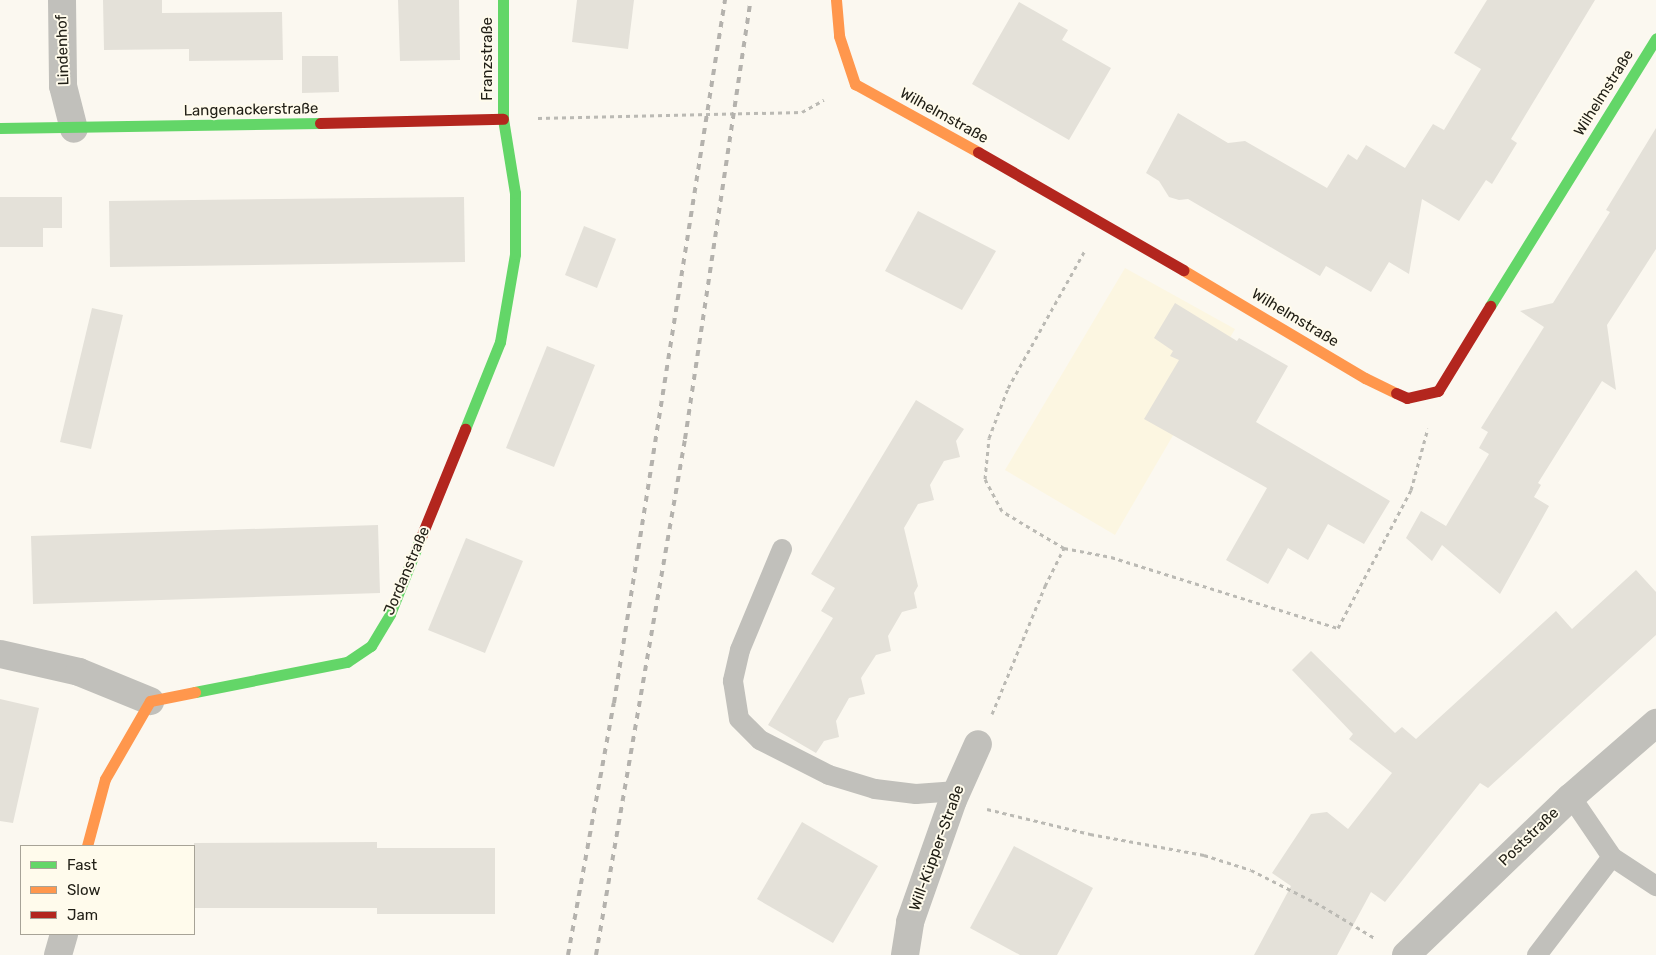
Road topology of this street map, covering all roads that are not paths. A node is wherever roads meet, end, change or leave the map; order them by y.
1 (62, 0) edge
2 (503, 0) edge
3 (836, 0) edge
4 (1656, 38) edge
5 (503, 119) junction
6 (0, 128) edge
7 (74, 130) junction
8 (782, 549) dead end
9 (0, 654) edge
10 (150, 701) junction
11 (1656, 724) edge
12 (978, 744) road end
13 (955, 795) junction
14 (1571, 797) junction
15 (87, 845) edge
16 (1612, 857) junction
17 (1656, 886) edge
18 (64, 935) edge
19 (58, 955) edge
20 (905, 955) edge
21 (1406, 955) edge
22 (1538, 955) edge

1 - 7 street, Lindenhof
2 - 5 street, Franzstraße
3 - 4 street, Wilhelmstraße
5 - 7 street, Langenackerstraße
5 - 10 street, Jordanstraße
6 - 7 street, Langenackerstraße
8 - 13 lane
9 - 10 street
10 - 15 street
11 - 14 street, Poststraße
12 - 13 street, Will-Küpper-Straße
13 - 20 street, Will-Küpper-Straße
14 - 16 lane
14 - 21 street, Poststraße
16 - 17 lane
16 - 22 lane
18 - 19 street

